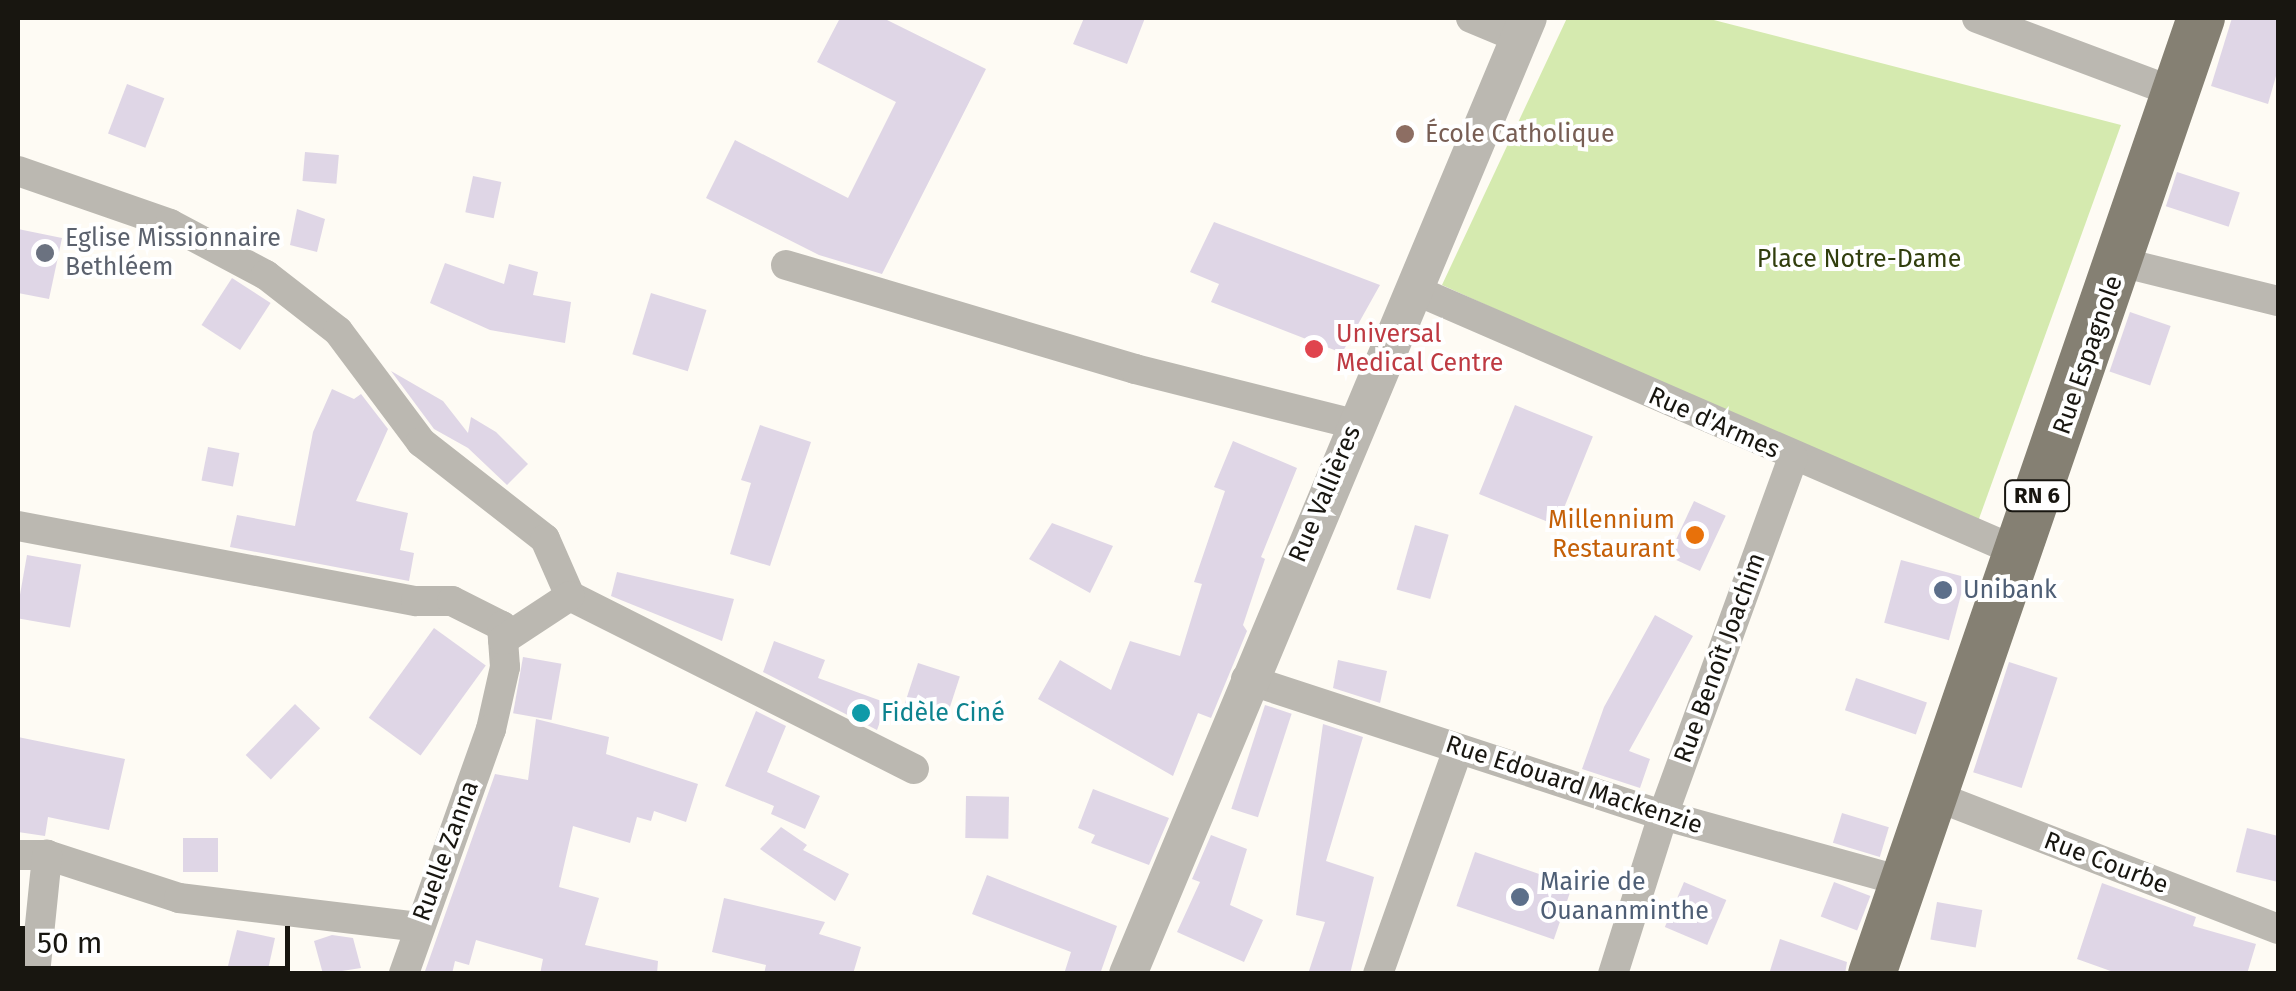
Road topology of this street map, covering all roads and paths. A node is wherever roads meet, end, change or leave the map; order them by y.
1 (1471, 18) edge
2 (1977, 18) edge
3 (2201, 18) edge
4 (1524, 28) edge
5 (2174, 92) junction
6 (18, 172) edge
7 (786, 265) dead end
8 (2130, 266) junction
9 (1415, 290) junction
10 (2278, 301) edge
11 (1354, 424) junction
12 (1793, 458) junction
13 (18, 526) edge
14 (2016, 551) junction
15 (570, 596) junction
16 (503, 640) junction
17 (1246, 678) junction
18 (1458, 748) junction
19 (914, 769) dead end
20 (1935, 796) junction
21 (1662, 815) junction
22 (32, 855) edge
23 (1904, 882) junction
24 (418, 927) junction
25 (2278, 928) edge
26 (34, 974) edge
27 (404, 974) edge
28 (1128, 974) edge
29 (1378, 974) edge
30 (1613, 974) edge
31 (1872, 974) edge

1 - 4 street
2 - 5 street
3 - 5 main road, Rue Espagnole / RN 6
4 - 9 street, Rue Vallières
5 - 8 main road, Rue Espagnole / RN 6
6 - 15 street
7 - 11 street
8 - 10 street
8 - 14 main road, Rue Espagnole / RN 6
9 - 11 street, Rue Vallières
9 - 12 street, Rue d'Armes
11 - 17 street, Rue Vallières
12 - 14 street, Rue d'Armes
12 - 21 street, Rue Benoît Joachim
13 - 16 street
14 - 20 main road, Rue Espagnole / RN 6
15 - 16 street
15 - 19 street
16 - 24 street, Ruelle Zanna
17 - 18 street, Rue Edouard Mackenzie
17 - 28 street, Rue Vallières
18 - 21 street, Rue Edouard Mackenzie
18 - 29 street
20 - 23 main road, Rue Espagnole / RN 6
20 - 25 street, Rue Courbe
21 - 23 street, Rue Edouard Mackenzie
21 - 30 street, Rue Benoît Joachim
22 - 24 street
22 - 26 street
23 - 31 main road, Rue Espagnole / RN 6
24 - 27 street, Ruelle Zanna

